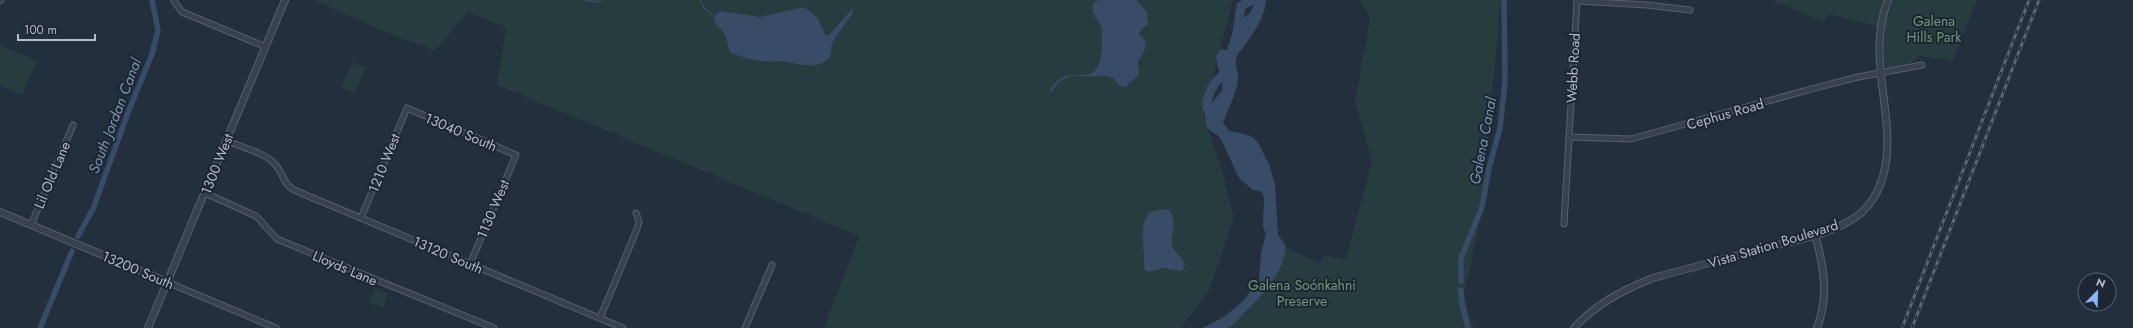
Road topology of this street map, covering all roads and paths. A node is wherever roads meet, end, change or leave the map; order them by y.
1 (286, 0) edge
2 (1577, 0) edge
3 (1888, 0) edge
4 (174, 1) dead end
5 (1690, 10) dead end
6 (266, 47) junction
7 (1922, 65) dead end
8 (1880, 74) junction
9 (407, 108) joint
10 (74, 124) dead end
11 (1569, 137) junction
12 (227, 141) junction
13 (516, 155) joint
14 (205, 193) junction
15 (0, 212) edge
16 (636, 213) dead end
17 (361, 218) junction
18 (1564, 224) dead end
19 (31, 225) junction
20 (1815, 235) junction
21 (470, 264) junction
22 (772, 265) dead end
23 (167, 282) junction
24 (600, 318) junction
25 (148, 328) edge
26 (274, 328) edge
27 (494, 328) edge
28 (623, 328) edge
29 (745, 328) edge
30 (1574, 328) edge
31 (1817, 328) edge

1 - 6 street, 1300 West
2 - 5 street
2 - 11 street, Webb Road
3 - 8 street, Vista Station Boulevard
4 - 6 street
6 - 12 street, 1300 West
7 - 8 street, Cephus Road
8 - 11 street, Cephus Road
8 - 20 street, Vista Station Boulevard
9 - 13 street, 13040 South
9 - 17 street, 1210 West
10 - 19 street, Lil Old Lane
11 - 18 street, Webb Road
12 - 14 street, 1300 West
12 - 17 street, 13120 South
13 - 21 street, 1130 West
14 - 23 street, 1300 West
14 - 27 street, Lloyds Lane
15 - 19 street, 13200 South
16 - 24 street
17 - 21 street, 13120 South
19 - 23 street, 13200 South
20 - 30 street, Vista Station Boulevard
20 - 31 street
21 - 24 street, 13120 South
22 - 29 street
23 - 25 street, 1300 West
23 - 26 street, 13200 South
24 - 28 street, 13120 South

